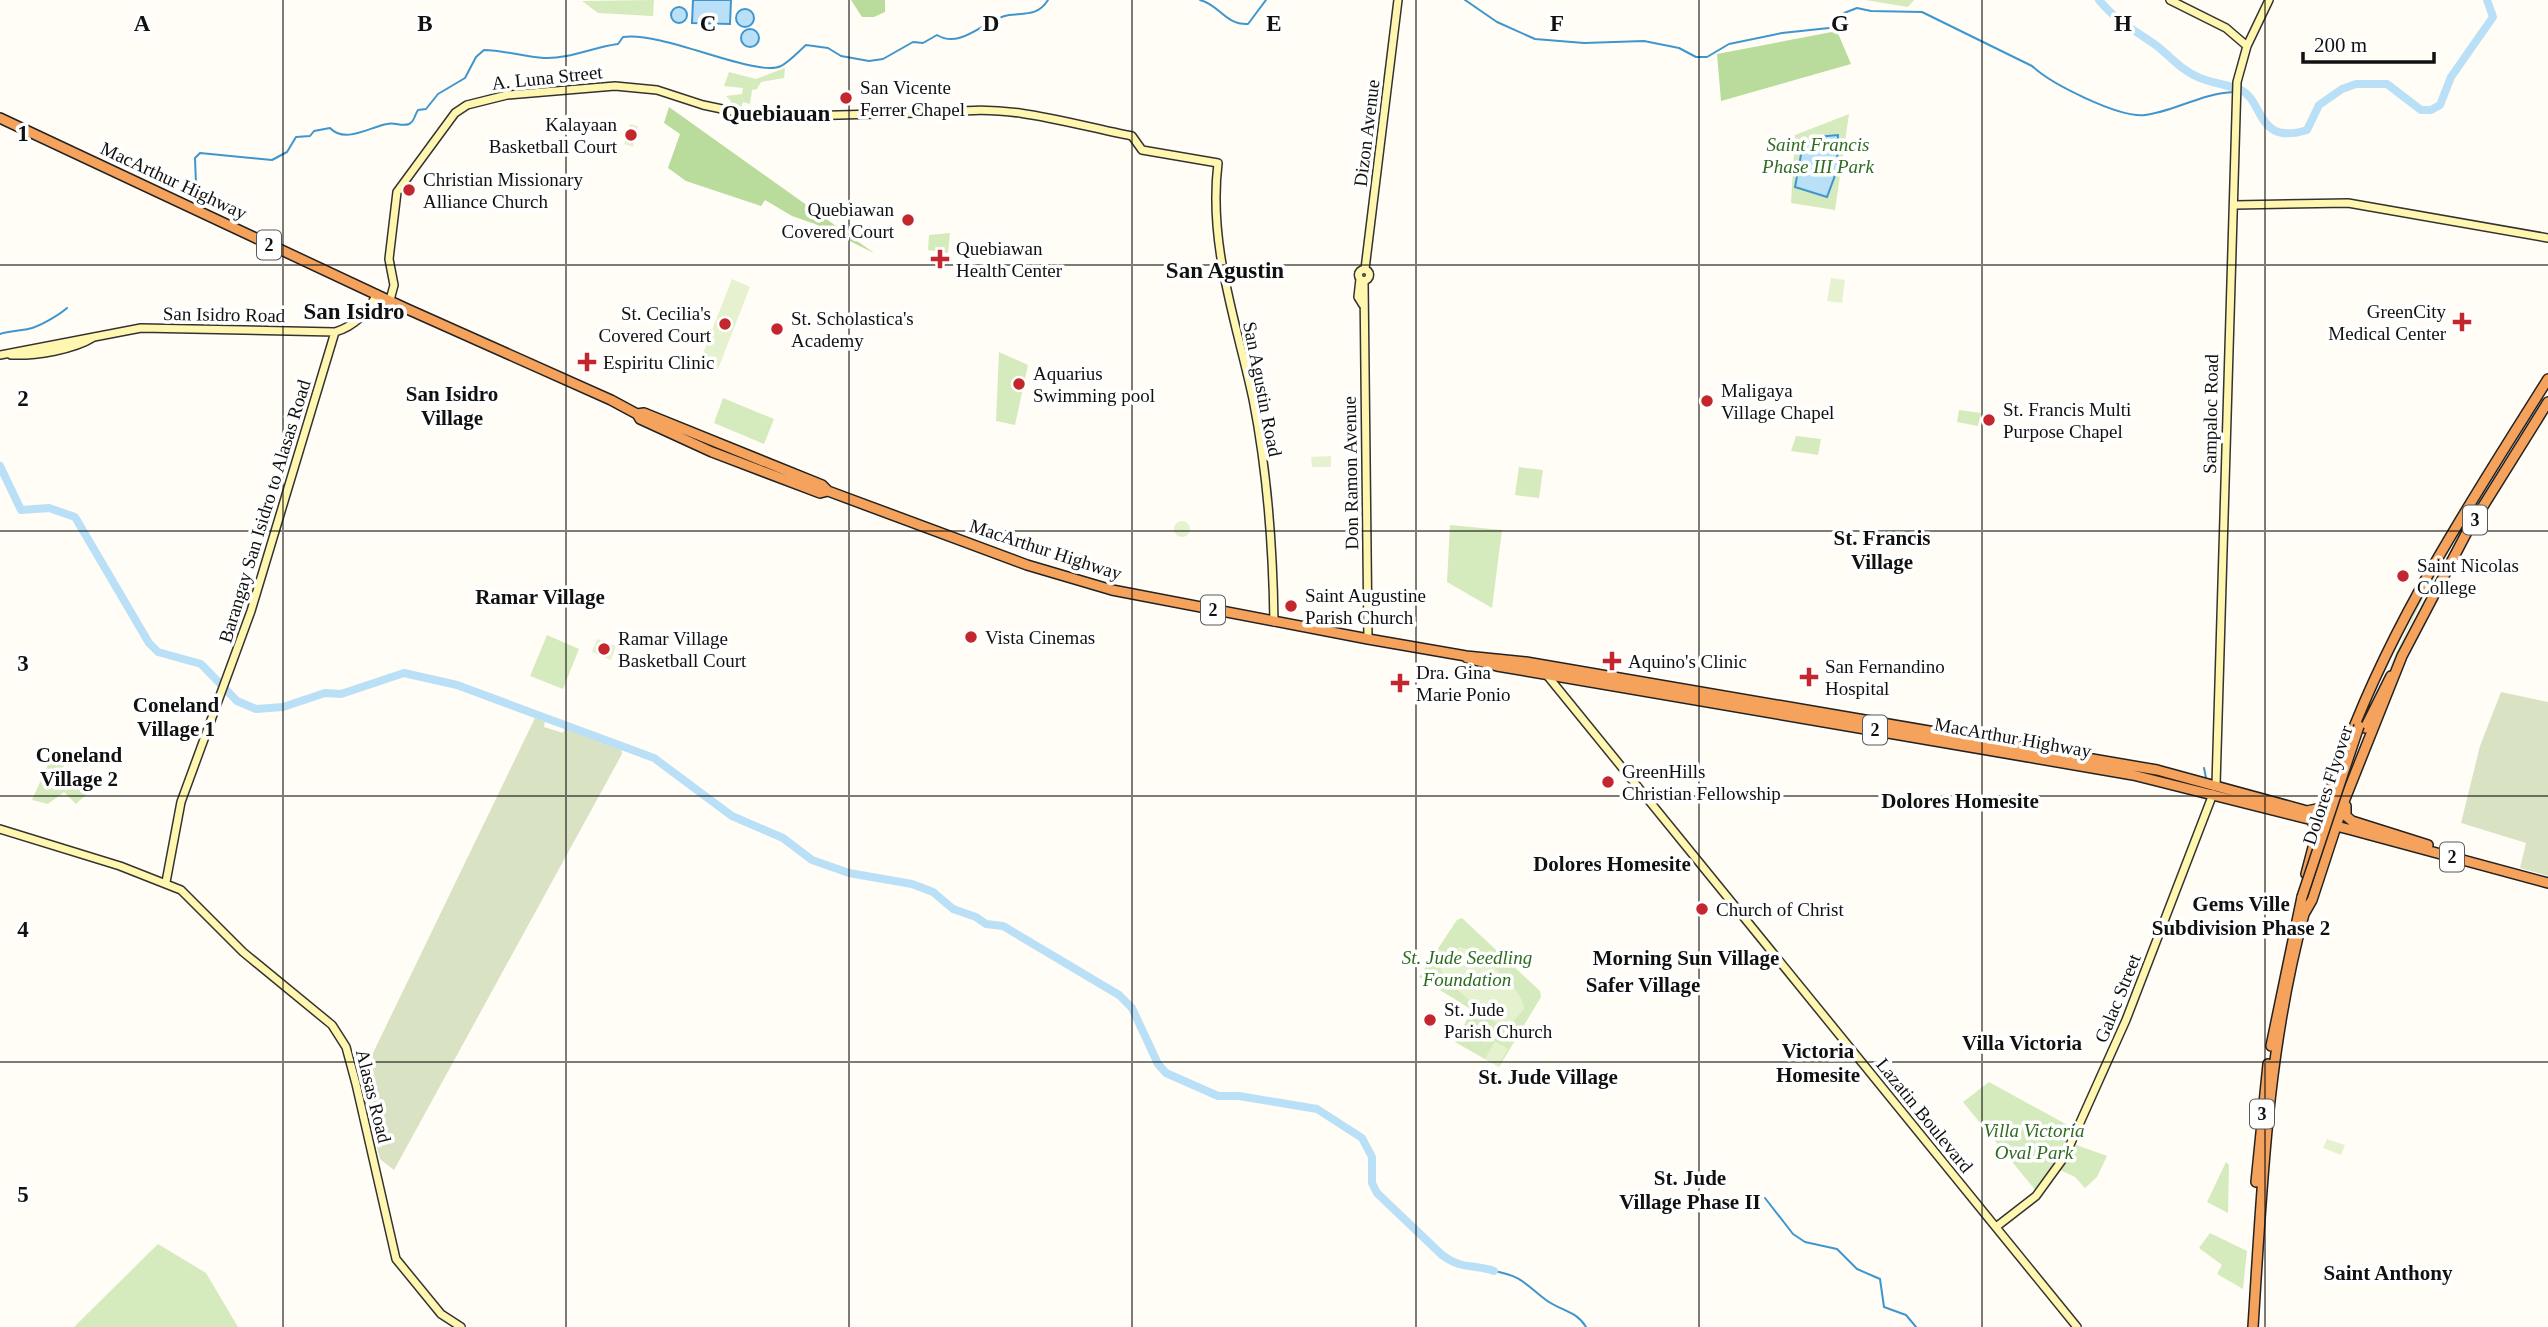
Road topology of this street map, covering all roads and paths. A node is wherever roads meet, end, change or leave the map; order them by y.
1 (1398, 0) edge
2 (2170, 0) edge
3 (2269, 0) edge
4 (2247, 46) junction
5 (0, 118) edge
6 (1218, 163) joint
7 (2235, 205) junction
8 (2548, 238) edge
9 (1362, 280) joint
10 (377, 295) junction
11 (390, 300) junction
12 (335, 332) junction
13 (2, 355) edge
14 (2548, 379) edge
15 (2548, 402) edge
16 (2495, 459) junction
17 (2482, 480) junction
18 (2499, 480) junction
19 (2480, 511) junction
20 (1274, 622) junction
21 (1368, 639) junction
22 (1547, 670) junction
23 (2394, 672) junction
24 (2374, 684) junction
25 (2362, 727) junction
26 (2350, 789) junction
27 (2331, 791) junction
28 (2213, 794) junction
29 (2326, 806) junction
30 (2342, 809) junction
31 (2313, 815) junction
32 (2332, 825) junction
33 (0, 829) edge
34 (2309, 861) junction
35 (2323, 866) junction
36 (166, 881) junction
37 (2548, 881) edge
38 (2301, 916) junction
39 (1996, 1227) junction
40 (461, 1327) edge
41 (2077, 1327) edge
42 (2251, 1327) edge

1 - 9 street, Dizon Avenue
2 - 4 street
3 - 4 street, Sampaloc Road
4 - 7 street, Sampaloc Road
5 - 10 highway, MacArthur Highway / 2
6 - 11 street, A. Luna Street
6 - 20 street, San Agustin Road
7 - 8 street
7 - 28 street, Sampaloc Road
9 - 21 street, Don Ramon Avenue
10 - 11 highway, MacArthur Highway / 2
10 - 12 street
11 - 20 highway, MacArthur Highway / 2
12 - 13 street, San Isidro Road
12 - 36 street, Barangay San Isidro to Alasas Road
14 - 16 highway, 3
15 - 18 highway, 3
16 - 17 highway, 3
16 - 18 highway
17 - 19 highway
17 - 24 highway, 3
18 - 19 highway, 3
19 - 23 highway, 3
20 - 21 highway, MacArthur Highway / 2
21 - 22 highway, MacArthur Highway / 2
22 - 28 highway, MacArthur Highway / 2
22 - 39 street, Lazatin Boulevard
23 - 25 highway, Dolores Flyover / 3
23 - 26 highway, 3
24 - 25 highway, Dolores Flyover / 3
24 - 27 highway, 3
25 - 38 highway, Dolores Flyover / 3, bridge
26 - 30 highway, 3
26 - 37 highway, MacArthur Highway / 2
27 - 29 highway, 3
27 - 31 highway
28 - 31 highway, MacArthur Highway / 2
28 - 39 street, Galac Street
29 - 30 highway
29 - 32 highway, 3
30 - 32 highway, 3
31 - 32 highway, MacArthur Highway / 2
31 - 34 highway
32 - 35 highway, 3
32 - 37 highway, MacArthur Highway / 2
33 - 36 street, Alasas Road
34 - 35 highway
34 - 38 highway
35 - 38 highway, 3
36 - 40 street, Alasas Road
38 - 42 highway, 3
39 - 41 street, Lazatin Boulevard

